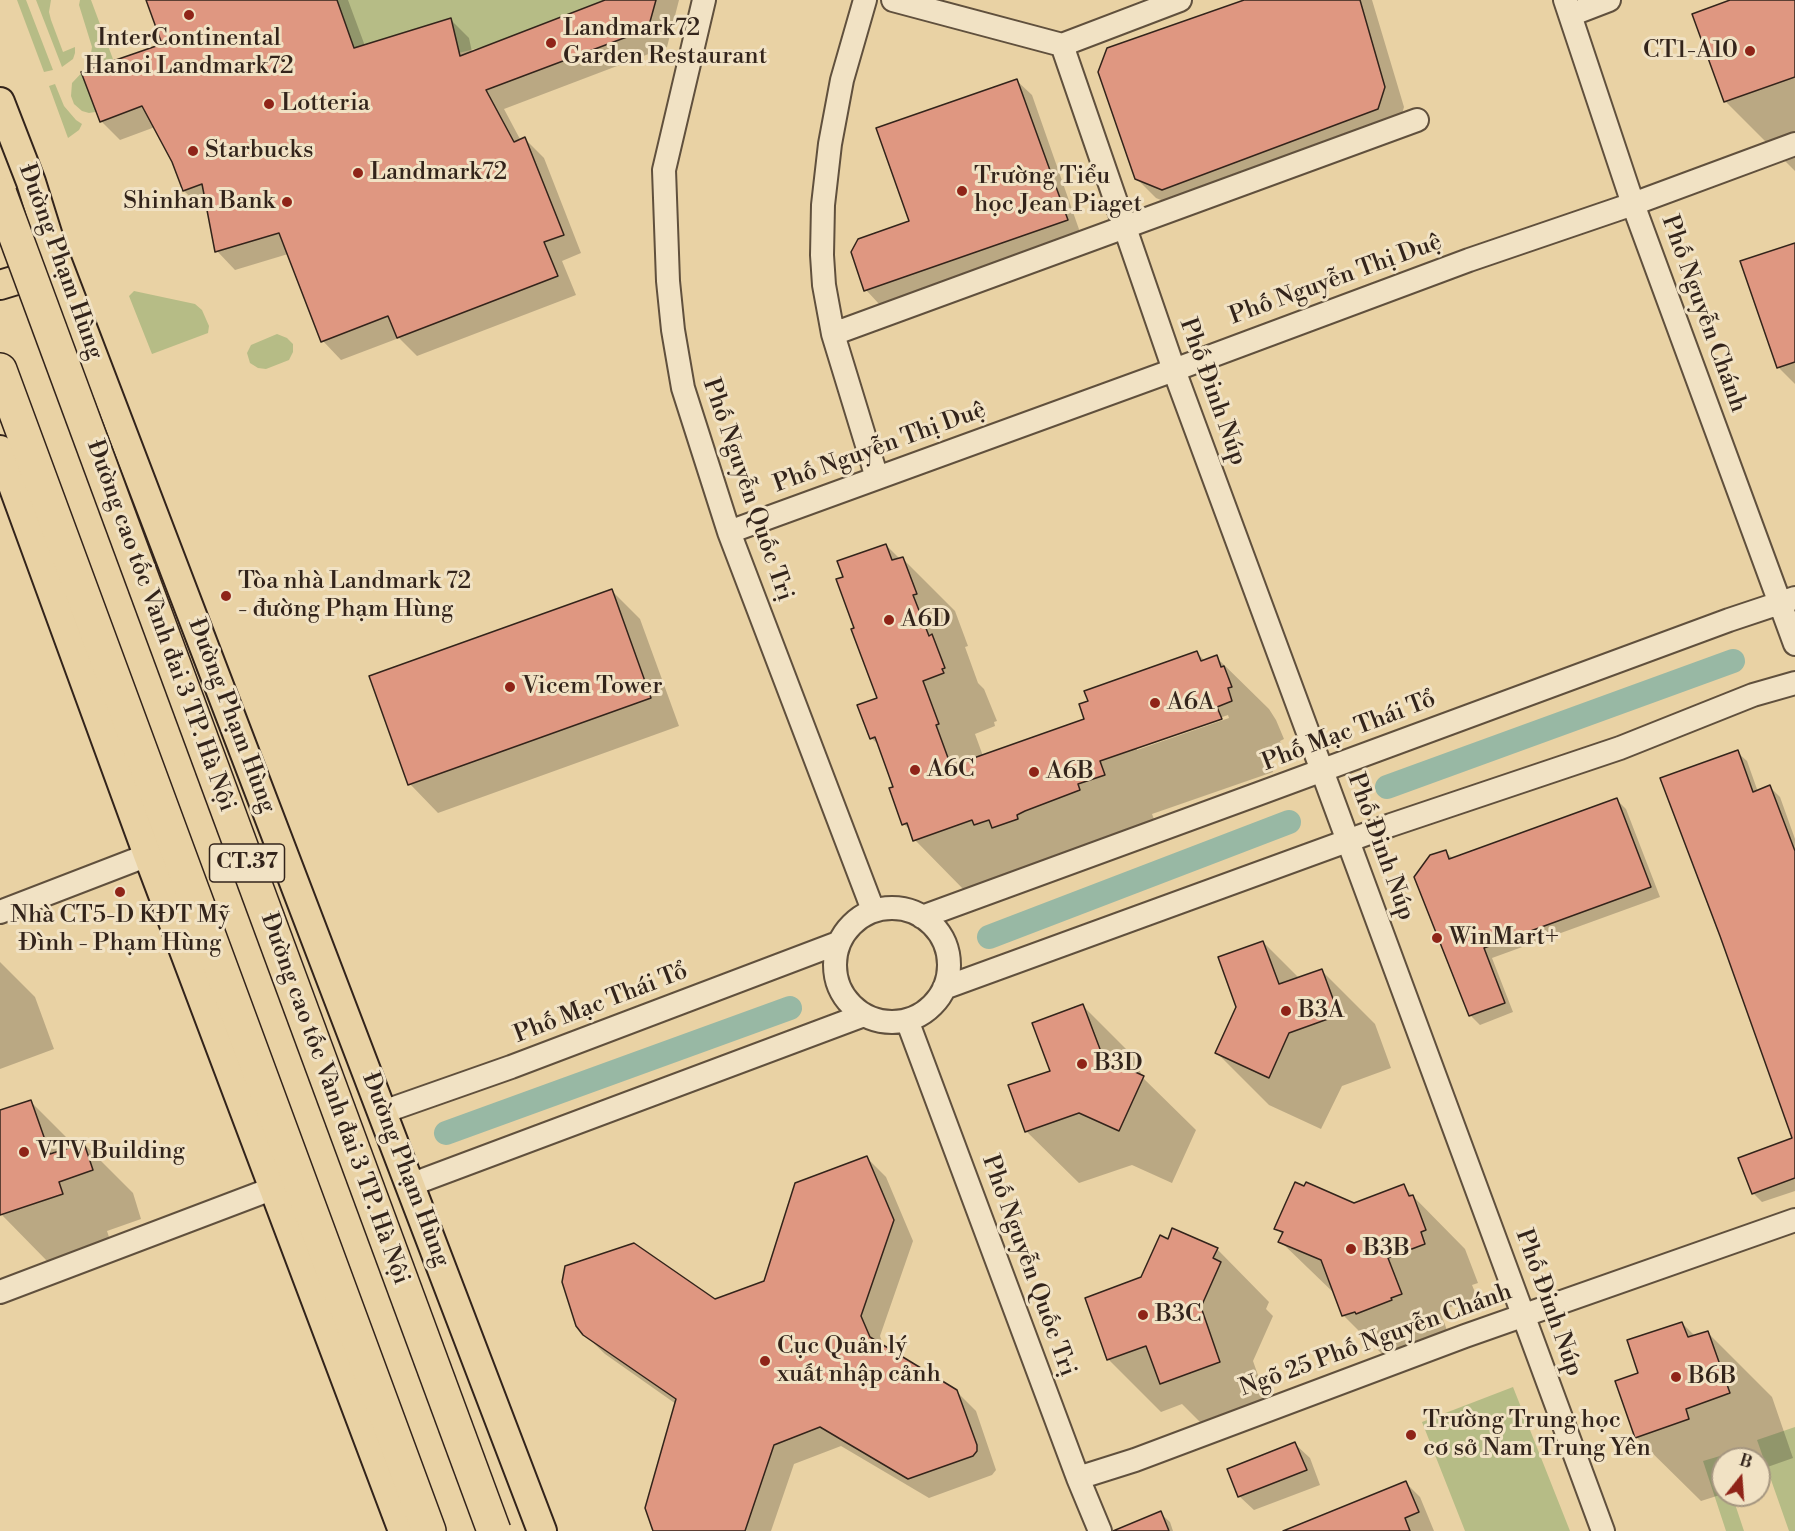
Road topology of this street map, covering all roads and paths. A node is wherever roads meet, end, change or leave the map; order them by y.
1 (704, 0) edge
2 (865, 0) edge
3 (893, 0) edge
4 (1180, 0) edge
5 (1609, 0) edge
6 (1567, 7) edge
7 (1062, 45) junction
8 (0, 102) edge
9 (1417, 120) dead end
10 (1795, 144) edge
11 (0, 194) edge
12 (1633, 204) junction
13 (1126, 227) junction
14 (51, 246) junction
15 (0, 285) edge
16 (833, 334) junction
17 (0, 370) edge
18 (1174, 370) junction
19 (3, 468) edge
20 (877, 478) junction
21 (729, 532) junction
22 (1788, 600) edge
23 (1795, 644) edge
24 (1795, 683) edge
25 (1323, 771) junction
26 (1349, 841) junction
27 (148, 855) junction
28 (873, 910) junction
29 (0, 912) edge
30 (922, 916) junction
31 (838, 943) junction
32 (944, 988) junction
33 (864, 1015) junction
34 (907, 1020) junction
35 (382, 1112) junction
36 (410, 1185) junction
37 (274, 1188) junction
38 (1795, 1220) edge
39 (0, 1292) edge
40 (1523, 1315) junction
41 (1078, 1478) junction
42 (403, 1531) edge
43 (429, 1531) edge
44 (494, 1531) edge
45 (542, 1531) edge
46 (1100, 1531) edge
47 (1603, 1531) edge

1 - 21 street, Phố Nguyễn Quốc Trị
2 - 16 street
3 - 7 street
4 - 7 street
5 - 6 street
6 - 12 street, Phố Nguyễn Chánh
7 - 13 street, Phố Đinh Núp
8 - 14 main road, Đường Phạm Hùng
9 - 13 street
10 - 12 street, Phố Nguyễn Thị Duệ
11 - 44 highway, Đường cao tốc Vành đai 3 TP. Hà Nội / CT.37, bridge
12 - 18 street, Phố Nguyễn Thị Duệ
12 - 22 street, Phố Nguyễn Chánh
13 - 16 street
13 - 18 street, Phố Đinh Núp
14 - 15 main road
14 - 35 main road, Đường Phạm Hùng
16 - 20 street
17 - 43 highway, CT.37
18 - 20 street, Phố Nguyễn Thị Duệ
18 - 25 street, Phố Đinh Núp
19 - 27 main road
20 - 21 street, Phố Nguyễn Thị Duệ
21 - 28 street, Phố Nguyễn Quốc Trị
22 - 23 street, Phố Nguyễn Chánh
22 - 25 street, Phố Mạc Thái Tổ
24 - 26 street
25 - 26 street, Phố Đinh Núp
25 - 30 street, Phố Mạc Thái Tổ
26 - 32 street
26 - 40 street, Phố Đinh Núp
27 - 29 street
27 - 37 main road
28 - 30 street
28 - 31 street
30 - 32 street
31 - 33 street
31 - 35 street, Phố Mạc Thái Tổ
32 - 34 street
33 - 34 street
33 - 36 street
34 - 41 street, Phố Nguyễn Quốc Trị
35 - 36 main road, Đường Phạm Hùng
36 - 45 main road, Đường Phạm Hùng
37 - 39 street
37 - 42 main road
38 - 40 street, Ngõ 25 Phố Nguyễn Chánh
40 - 41 street, Ngõ 25 Phố Nguyễn Chánh
40 - 47 street, Phố Đinh Núp
41 - 46 street, Phố Nguyễn Quốc Trị

